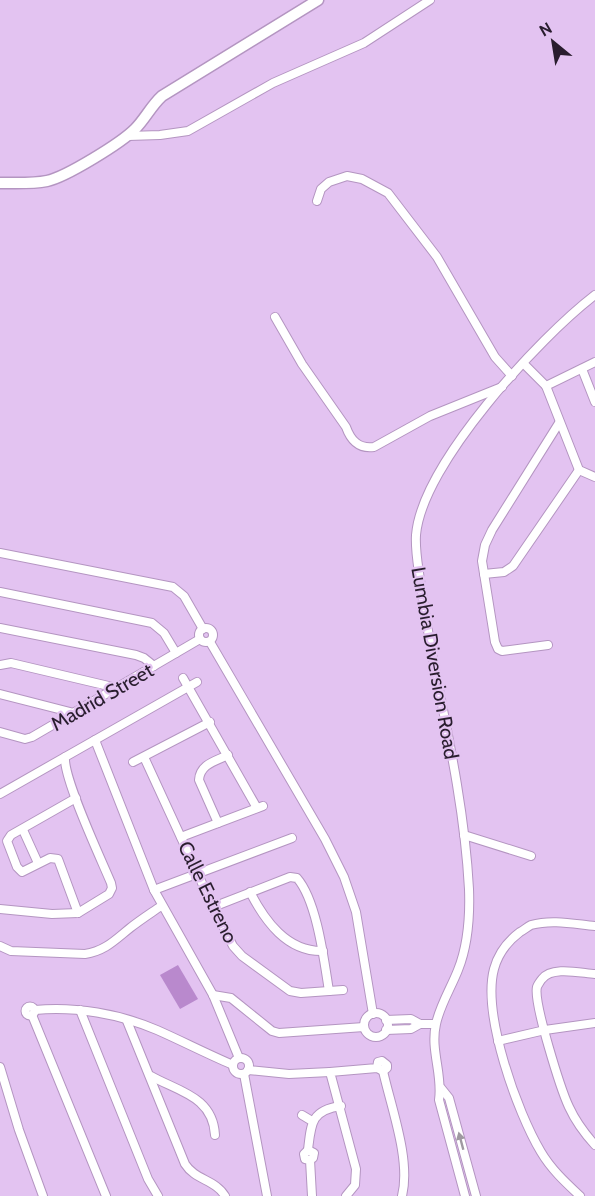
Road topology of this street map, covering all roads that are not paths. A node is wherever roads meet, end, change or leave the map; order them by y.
1 (318, 0) edge
2 (430, 0) edge
3 (128, 136) junction
4 (0, 183) edge
5 (317, 201) dead end
6 (595, 295) edge
7 (275, 317) dead end
8 (595, 362) edge
9 (523, 363) junction
10 (582, 369) junction
11 (512, 376) junction
12 (504, 386) junction
13 (546, 386) junction
14 (595, 402) edge
15 (559, 423) junction
16 (579, 470) junction
17 (595, 477) edge
18 (0, 553) edge
19 (484, 574) junction
20 (0, 592) edge
21 (0, 628) edge
22 (203, 628) junction
23 (200, 639) junction
24 (210, 642) junction
25 (548, 645) dead end
26 (176, 653) junction
27 (0, 664) edge
28 (154, 666) junction
29 (183, 678) dead end
30 (197, 682) dead end
31 (189, 687) junction
32 (117, 688) junction
33 (0, 694) edge
34 (74, 713) junction
35 (210, 722) junction
36 (0, 732) edge
37 (94, 740) junction
38 (228, 756) junction
39 (65, 757) junction
40 (144, 757) junction
41 (133, 762) dead end
42 (0, 794) edge
43 (76, 798) junction
44 (218, 823) junction
45 (23, 830) junction
46 (464, 835) junction
47 (181, 837) junction
48 (292, 838) dead end
49 (531, 856) dead end
50 (38, 864) junction
51 (197, 874) junction
52 (154, 890) junction
53 (250, 892) junction
54 (162, 906) junction
55 (213, 907) junction
56 (0, 909) edge
57 (78, 913) junction
58 (595, 926) edge
59 (0, 946) edge
60 (323, 951) junction
61 (595, 974) edge
62 (343, 990) dead end
63 (329, 991) junction
64 (213, 994) junction
65 (80, 1010) junction
66 (373, 1014) junction
67 (127, 1020) junction
68 (386, 1020) junction
69 (420, 1024) junction
70 (435, 1024) junction
71 (595, 1024) edge
72 (364, 1027) junction
73 (386, 1030) junction
74 (545, 1030) junction
75 (498, 1041) junction
76 (239, 1058) junction
77 (232, 1065) junction
78 (0, 1067) edge
79 (246, 1072) junction
80 (330, 1072) junction
81 (151, 1076) junction
82 (441, 1088) junction
83 (341, 1106) junction
84 (302, 1115) dead end
85 (312, 1121) junction
86 (215, 1135) dead end
87 (595, 1145) edge
88 (44, 1196) edge
89 (106, 1196) edge
90 (158, 1196) edge
91 (225, 1196) edge
92 (267, 1196) edge
93 (312, 1196) edge
94 (346, 1196) edge
95 (402, 1196) edge
96 (465, 1196) edge
97 (476, 1196) edge
98 (580, 1196) edge

1 - 3 street
2 - 3 street
3 - 4 street
5 - 11 street
6 - 9 street, Lumbia Diversion Road
7 - 12 street
8 - 10 street
9 - 11 street, Lumbia Diversion Road
9 - 13 street
10 - 13 street
10 - 14 street
11 - 12 street, Lumbia Diversion Road
12 - 46 street, Lumbia Diversion Road
13 - 15 street
15 - 16 street
15 - 19 street
16 - 17 street
16 - 19 street
18 - 22 street
19 - 25 street
20 - 26 street
21 - 28 street
22 - 23 street
22 - 24 street
23 - 24 street
23 - 26 street, Madrid Street
24 - 66 street
26 - 28 street, Madrid Street
27 - 32 street
28 - 32 street, Madrid Street
29 - 31 street
30 - 31 street
31 - 35 street
31 - 37 street
32 - 34 street, Madrid Street
33 - 34 street
34 - 36 street, Madrid Street
35 - 38 street
35 - 40 street
37 - 39 street
37 - 52 street
38 - 44 street
38 - 44 street
39 - 42 street
39 - 43 street
40 - 41 street
40 - 47 street, Calle Estreno
43 - 45 street
43 - 57 street
44 - 47 street
45 - 50 street
45 - 50 street
46 - 49 street
46 - 70 street, Lumbia Diversion Road
47 - 51 street, Calle Estreno
48 - 51 street
50 - 57 street
51 - 52 street
51 - 55 street, Calle Estreno
52 - 54 street
53 - 55 street
53 - 60 street
53 - 60 street
54 - 59 street
54 - 64 street
55 - 63 street, Calle Estreno
56 - 57 street
58 - 75 street
60 - 63 street
61 - 74 street
62 - 63 street, Calle Estreno
64 - 72 street
64 - 76 street
65 - 67 street
65 - 89 street
65 - 90 street
66 - 68 street
66 - 72 street
67 - 77 street
67 - 81 street
68 - 69 street
68 - 73 street
69 - 70 street
69 - 73 street
70 - 82 street, Lumbia Diversion Road
71 - 74 street
72 - 73 street
74 - 75 street
74 - 87 street
75 - 98 street
76 - 77 street
76 - 79 street
77 - 79 street
78 - 88 street
79 - 80 street
79 - 92 street
80 - 83 street
80 - 95 street
81 - 86 street
81 - 91 street
82 - 96 street, Lumbia Diversion Road
97 -> 82 street, Lumbia Diversion Road
83 - 85 street
83 - 94 street
84 - 85 street
85 - 93 street

